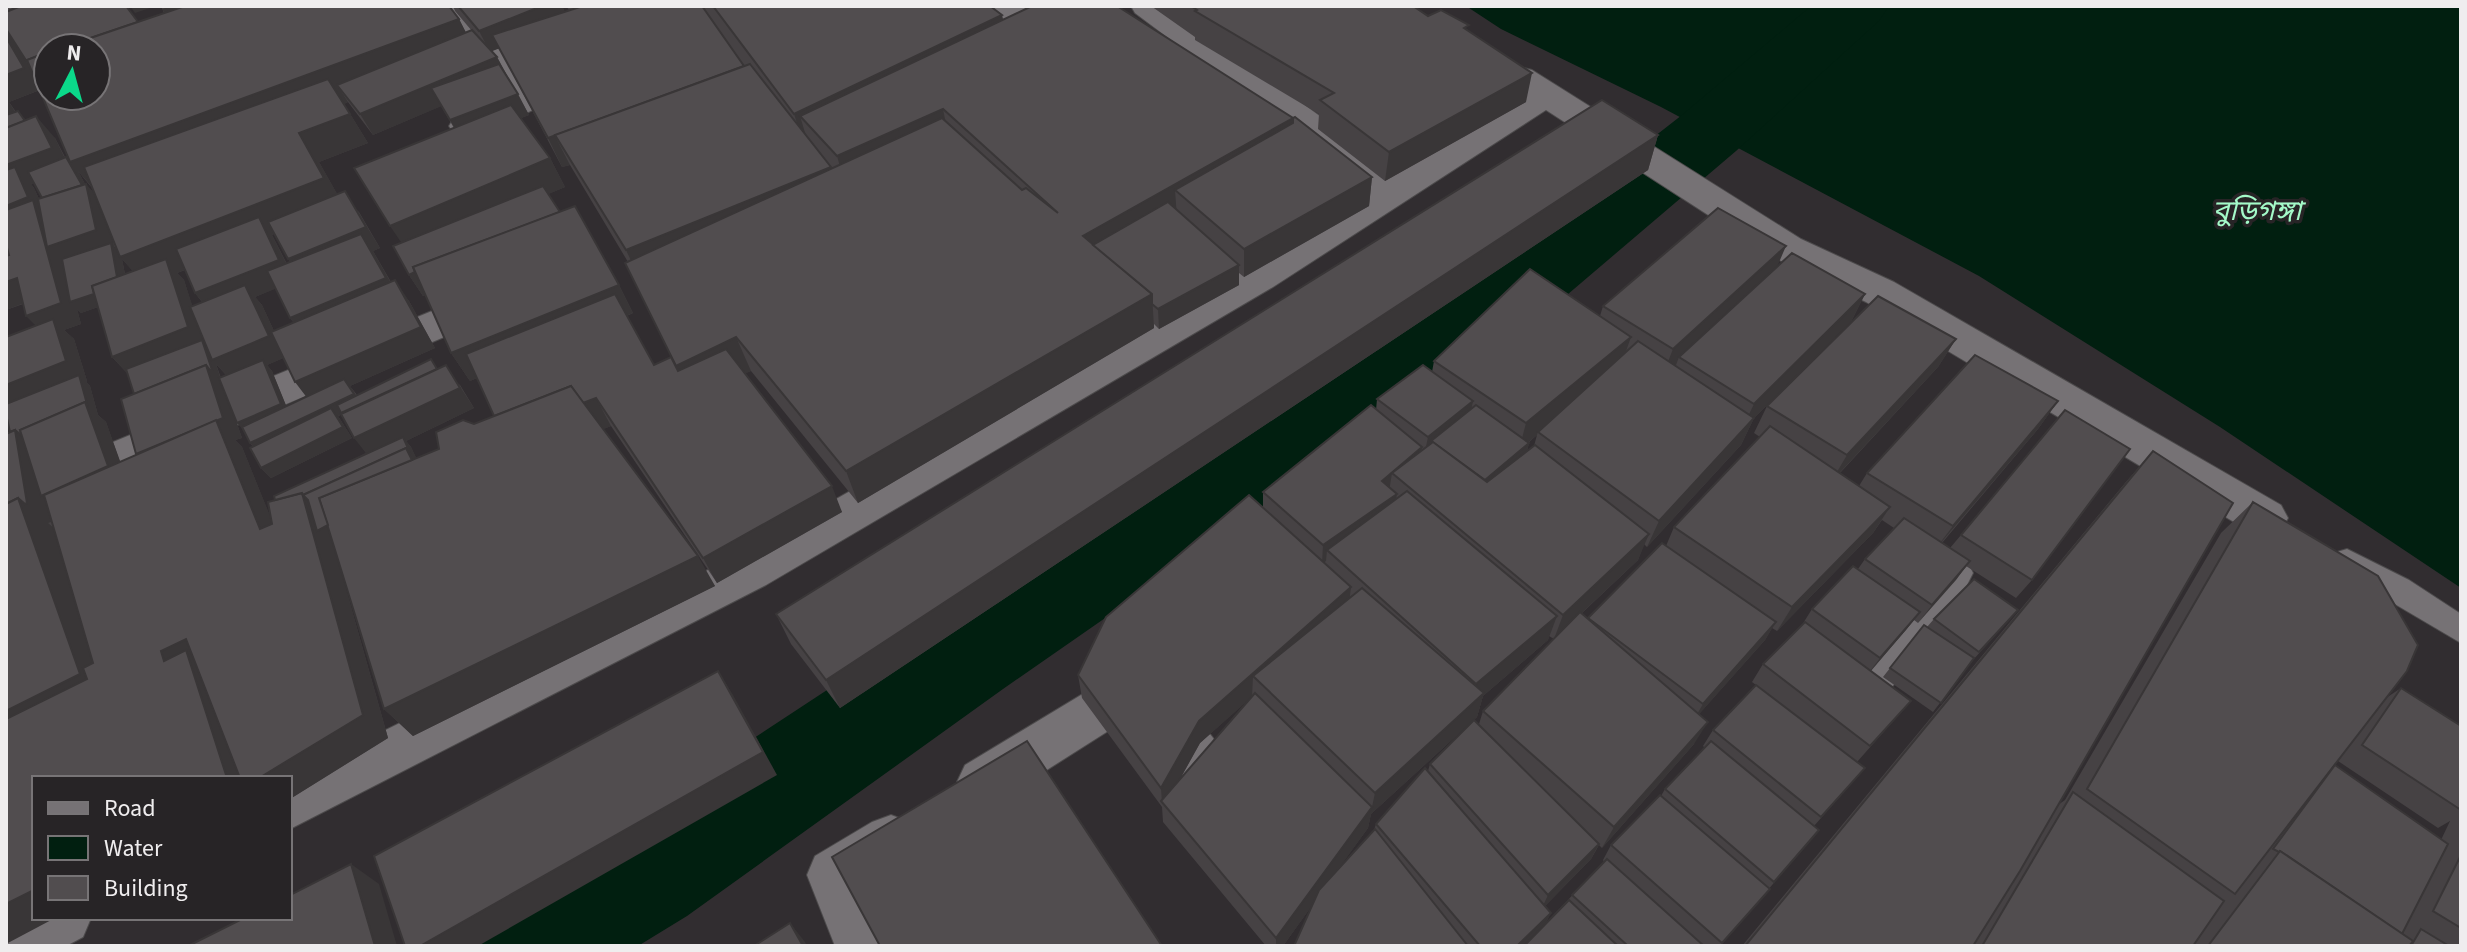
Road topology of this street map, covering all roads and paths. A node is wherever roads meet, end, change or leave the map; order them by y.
1 (458, 6) edge
2 (1004, 6) edge
3 (1032, 6) edge
4 (1147, 6) edge
5 (1496, 63) edge
6 (1546, 95) junction
7 (428, 143) edge
8 (1396, 190) junction
9 (1852, 279) junction
10 (1818, 312) edge
11 (449, 319) edge
12 (6, 505) edge
13 (2278, 525) edge
14 (1973, 543) edge
15 (2318, 546) edge
16 (2461, 630) edge
17 (1812, 753) edge
18 (292, 803) edge
19 (1263, 840) edge
20 (60, 920) edge
21 (8, 946) edge
22 (863, 946) edge

1 - 7 street
2 - 3 street
4 - 8 street
5 - 6 street
6 - 8 street
6 - 9 street
8 - 18 street
9 - 10 street
9 - 13 street
11 - 12 street
14 - 17 street
15 - 16 lane
19 - 22 street
20 - 21 street

